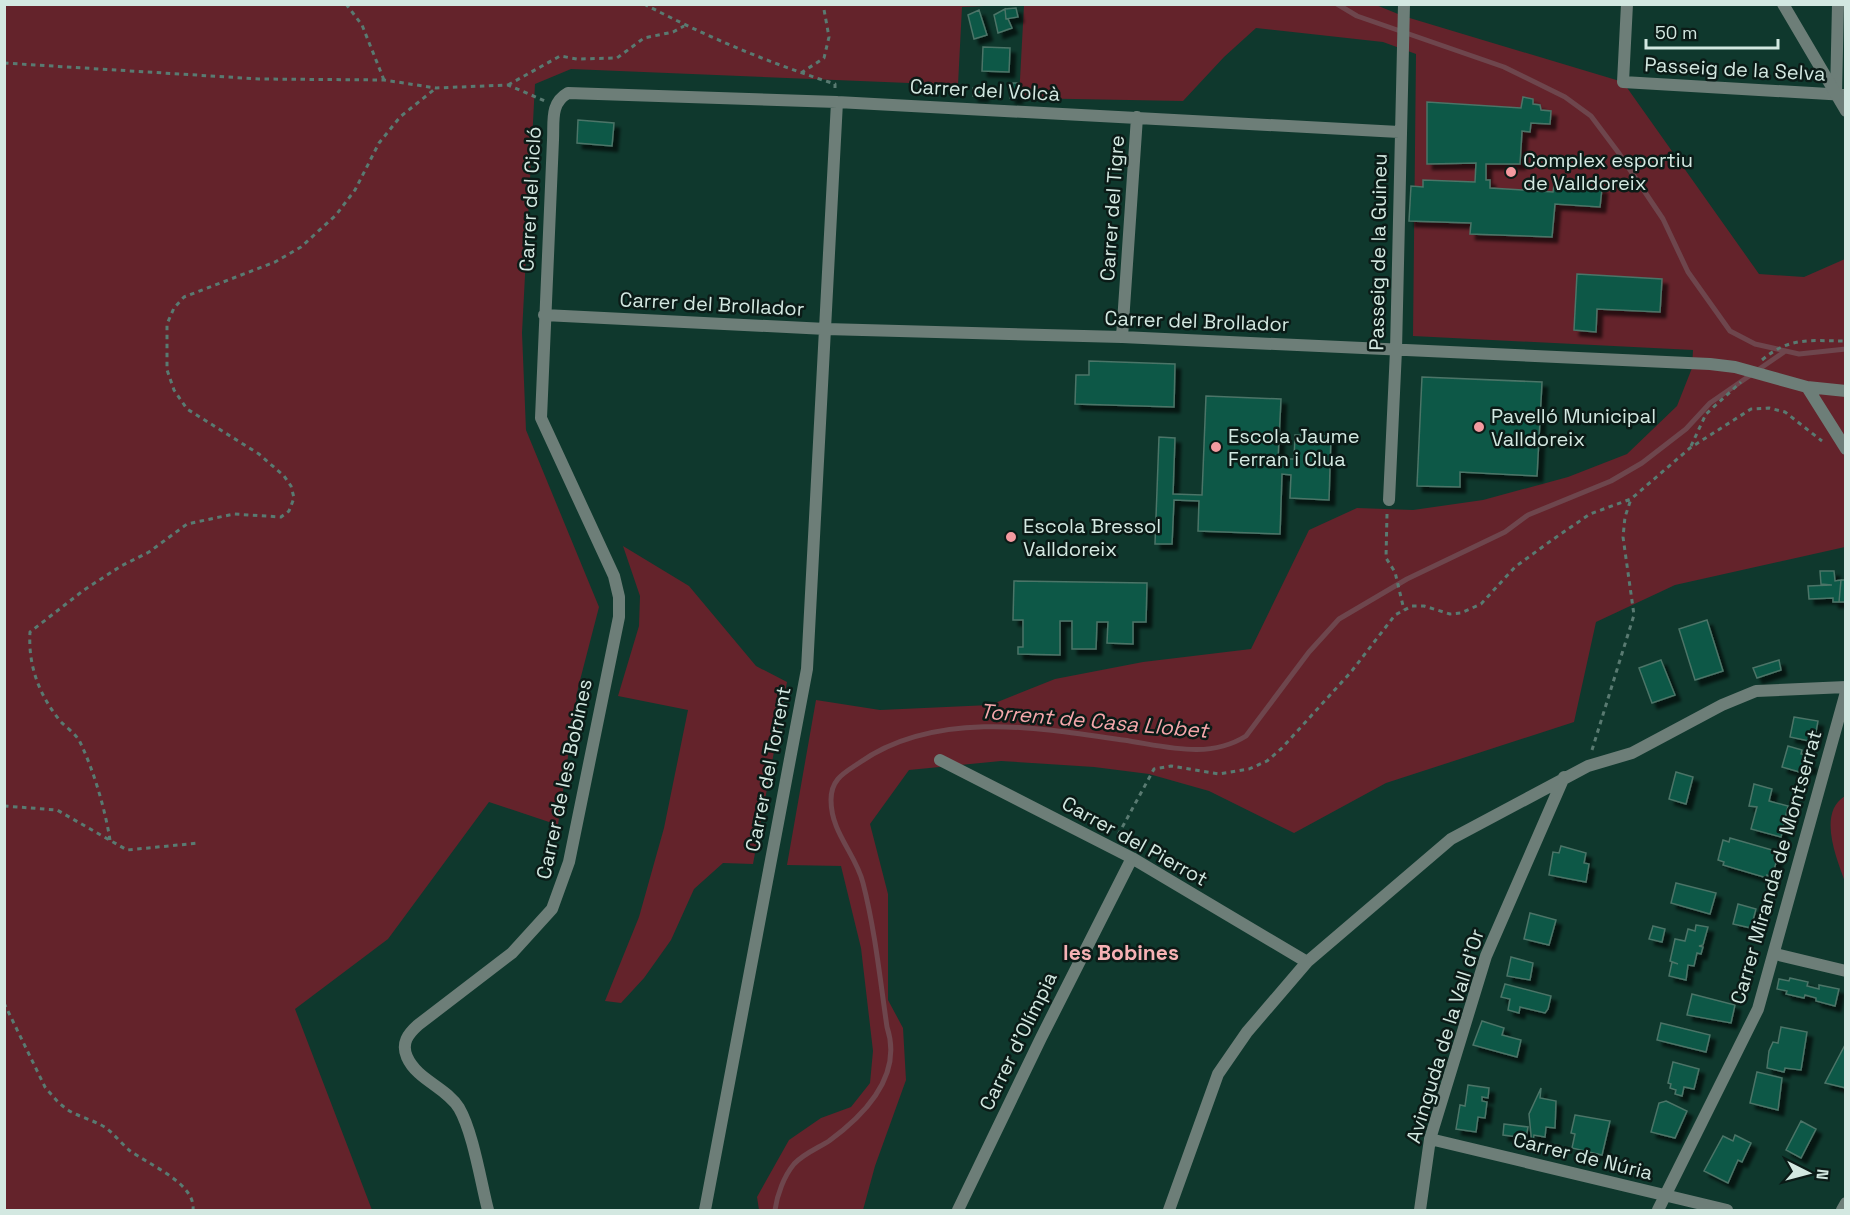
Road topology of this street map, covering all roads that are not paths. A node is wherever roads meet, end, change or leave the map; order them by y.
1 (1404, 4) edge
2 (1627, 4) edge
3 (1783, 4) edge
4 (1838, 4) edge
5 (568, 93) joint
6 (1841, 95) edge
7 (837, 102) junction
8 (1845, 111) edge
9 (1137, 117) junction
10 (1399, 132) junction
11 (544, 315) junction
12 (826, 330) junction
13 (1122, 337) junction
14 (1396, 350) junction
15 (1807, 387) junction
16 (1845, 391) edge
17 (1843, 445) edge
18 (1389, 500) road end
19 (1845, 687) edge
20 (1845, 692) edge
21 (940, 760) dead end
22 (1564, 777) junction
23 (1132, 858) junction
24 (1775, 954) junction
25 (1307, 962) junction
26 (1845, 971) edge
27 (1430, 1139) junction
28 (1666, 1196) junction
29 (1845, 1203) edge
30 (488, 1210) edge
31 (705, 1210) edge
32 (958, 1210) edge
33 (1169, 1210) edge
34 (1420, 1210) edge
35 (1658, 1210) edge
36 (1727, 1210) edge
37 (1842, 1210) edge

1 - 10 street, Passeig de la Guineu
2 - 6 street, Passeig de la Selva
3 - 6 street
4 - 6 street
5 - 7 street, Carrer del Volcà
5 - 11 street, Carrer del Cicló
6 - 8 street
7 - 9 street, Carrer del Volcà
7 - 12 street, Carrer del Torrent
9 - 10 street, Carrer del Volcà
9 - 13 street, Carrer del Tigre
10 - 14 street, Passeig de la Guineu
11 - 12 street, Carrer del Brollador
11 - 30 street, Carrer de les Bobines
12 - 13 street, Carrer del Brollador
12 - 31 street, Carrer del Torrent
13 - 14 street, Carrer del Brollador
14 - 15 street, Carrer del Brollador
14 - 18 street, Passeig de la Guineu
15 - 16 street, Carrer del Brollador
15 - 17 street
19 - 22 street
20 - 24 street, Carrer Miranda de Montserrat
21 - 23 street, Carrer del Pierrot
22 - 25 street
22 - 27 street, Avinguda de la Vall d'Or
23 - 25 street, Carrer del Pierrot
23 - 32 street, Carrer d'Olímpia
24 - 26 street
24 - 28 street, Carrer Miranda de Montserrat
25 - 33 street
27 - 28 street, Carrer de Núria
27 - 34 street, Avinguda de la Vall d'Or
28 - 35 street, Carrer Miranda de Montserrat
28 - 36 street, Carrer de Núria
29 - 37 street

